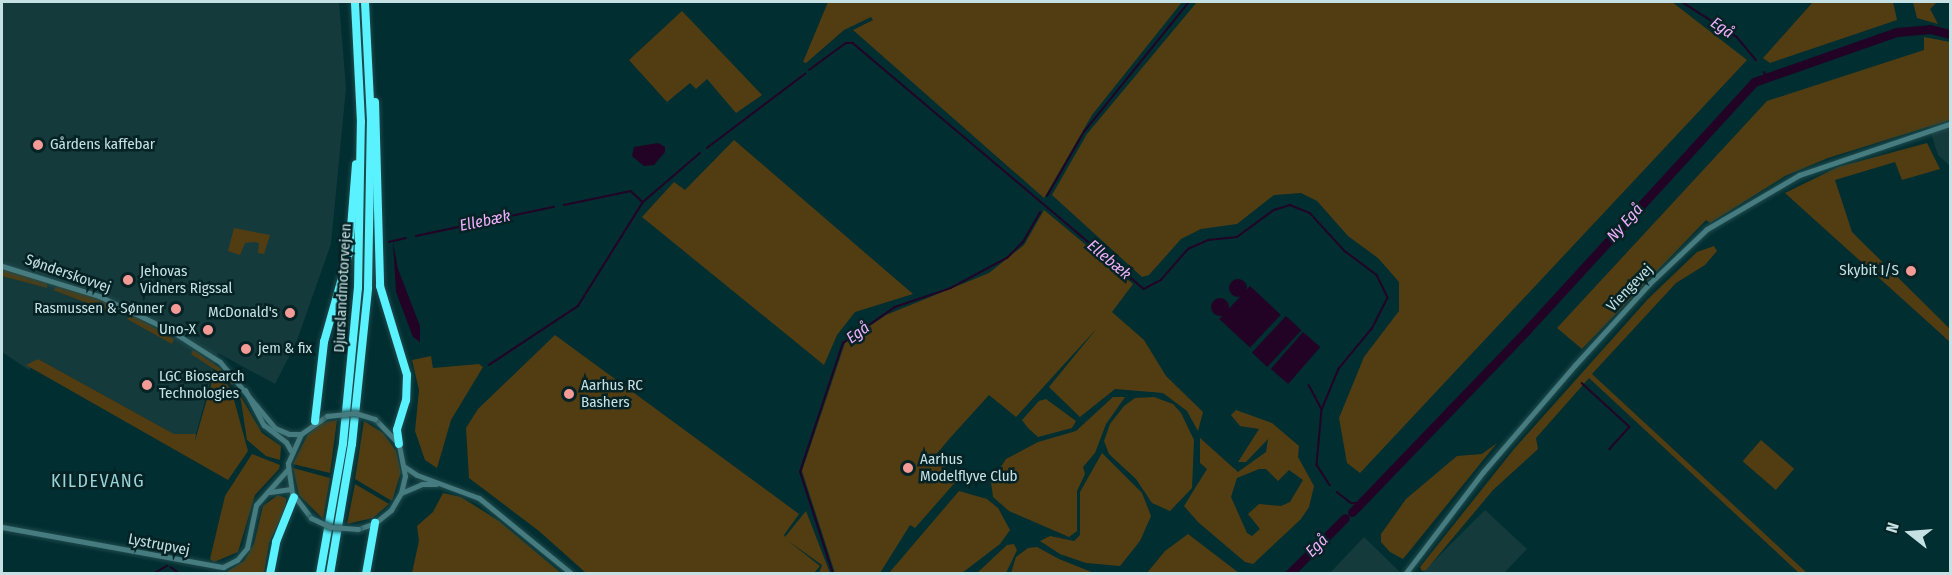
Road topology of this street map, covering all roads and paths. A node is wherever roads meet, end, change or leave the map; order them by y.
1 (355, 2) edge
2 (365, 2) edge
3 (358, 52) junction
4 (1950, 124) edge
5 (2, 266) edge
6 (244, 388) junction
7 (315, 421) junction
8 (301, 434) junction
9 (399, 444) junction
10 (291, 451) junction
11 (405, 467) junction
12 (288, 469) junction
13 (449, 486) junction
14 (292, 493) junction
15 (266, 494) junction
16 (401, 494) junction
17 (375, 523) junction
18 (2, 527) edge
19 (270, 573) edge
20 (320, 573) edge
21 (330, 573) edge
22 (366, 573) edge
23 (572, 573) edge
24 (1405, 573) edge

1 - 3 highway, Djurslandmotorvejen
2 - 9 highway
2 - 21 highway, Djurslandmotorvejen
3 - 7 highway
3 - 20 highway, Djurslandmotorvejen
4 - 24 street, Viengevej
5 - 6 street, Sønderskovvej
6 - 8 street, Sønderskovvej
6 - 10 street, Sønderskovvej
7 - 8 street
7 - 9 street, bridge
8 - 10 street
9 - 11 street
10 - 12 street
11 - 13 street
11 - 16 street
12 - 14 street
12 - 15 street, Lystrupvej
13 - 16 street
13 - 23 street
14 - 15 street
14 - 17 street, bridge
14 - 19 highway
15 - 18 street, Lystrupvej
16 - 17 street
17 - 22 highway

